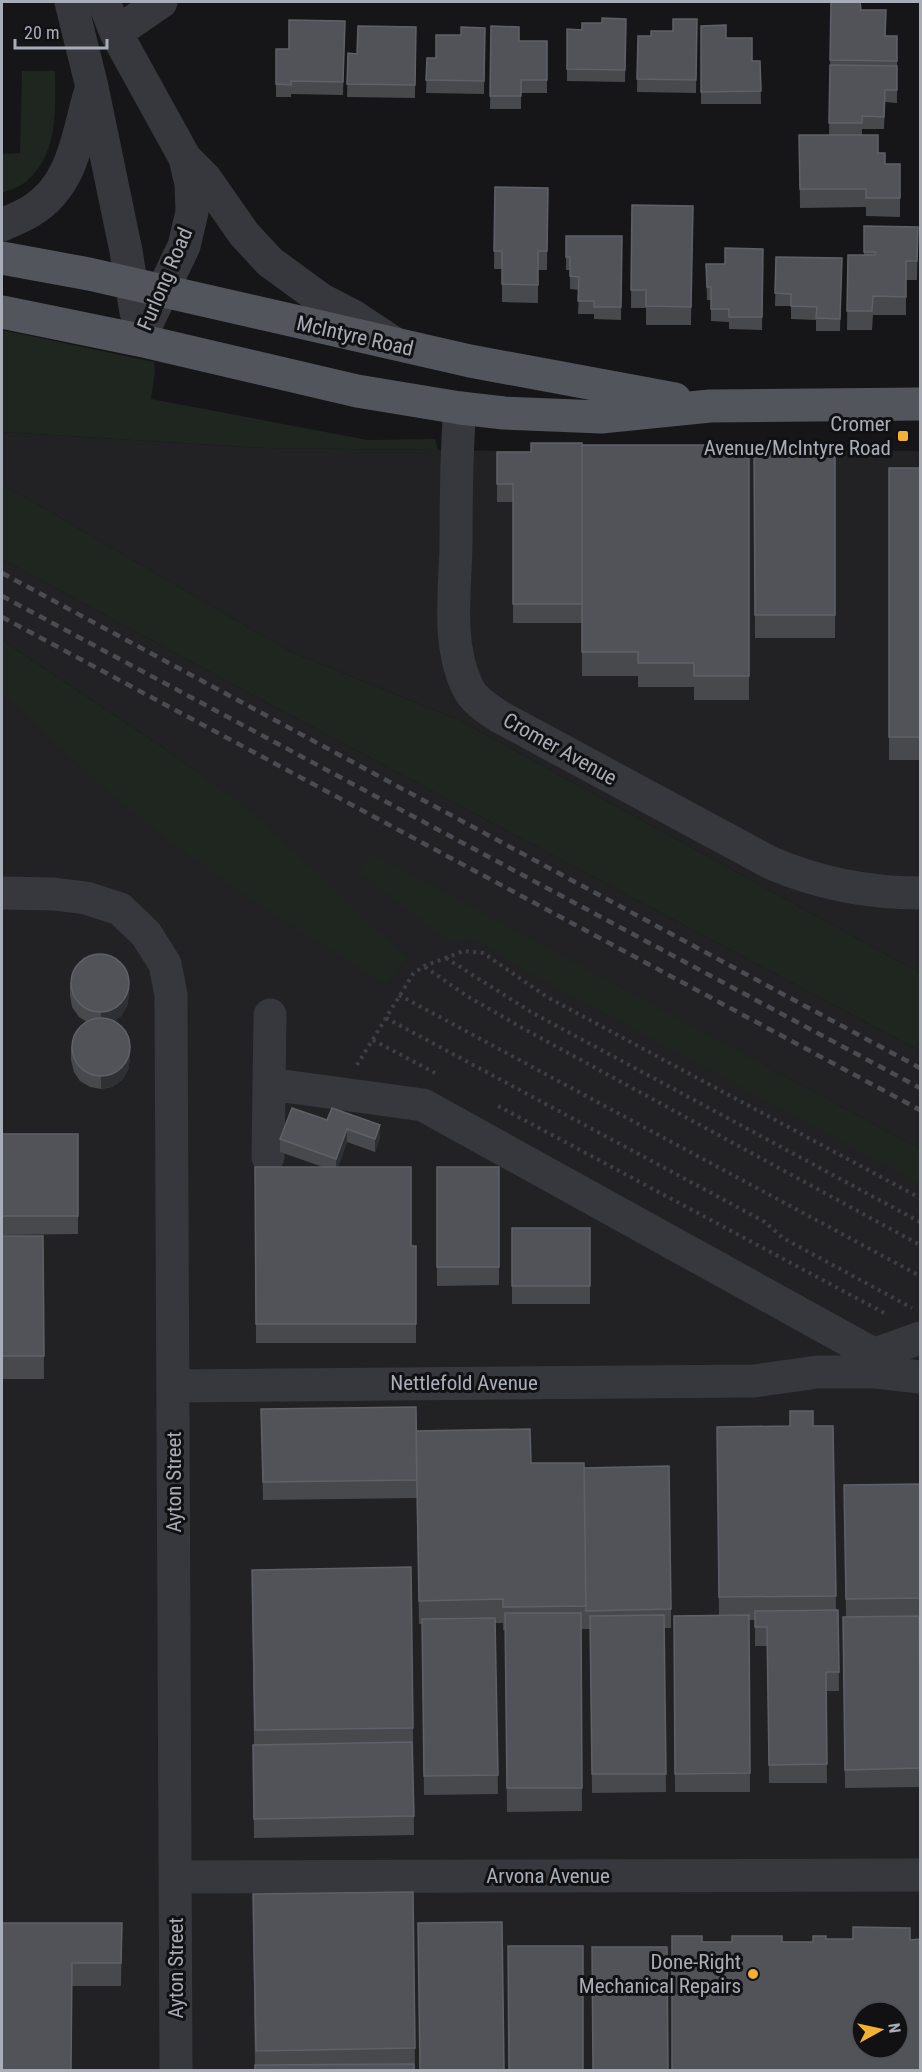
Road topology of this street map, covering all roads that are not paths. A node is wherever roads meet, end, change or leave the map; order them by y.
1 (71, 2) edge
2 (104, 2) edge
3 (161, 2) edge
4 (116, 33) junction
5 (92, 87) junction
6 (185, 158) junction
7 (2, 225) edge
8 (2, 258) edge
9 (148, 288) junction
10 (2, 312) edge
11 (139, 340) junction
12 (398, 346) junction
13 (921, 404) edge
14 (710, 405) junction
15 (460, 408) junction
16 (2, 893) edge
17 (921, 893) edge
18 (270, 1015) dead end
19 (269, 1084) junction
20 (268, 1157) dead end
21 (921, 1338) edge
22 (875, 1364) junction
23 (921, 1377) edge
24 (173, 1386) junction
25 (921, 1875) edge
26 (176, 1877) junction
27 (176, 2070) edge

1 - 5 street, Furlong Road
2 - 4 street, Furlong Road
3 - 4 street
4 - 6 street, Furlong Road
5 - 7 street
5 - 9 street, Furlong Road
6 - 9 street, Furlong Road
6 - 12 street
8 - 9 main road, McIntyre Road
9 - 11 street, Furlong Road
9 - 12 main road, McIntyre Road
10 - 11 main road, McIntyre Road
11 - 15 main road, McIntyre Road
12 - 14 main road, McIntyre Road
13 - 14 main road, McIntyre Road
14 - 15 main road, McIntyre Road
15 - 17 street, Cromer Avenue
16 - 24 street, Ayton Street
18 - 19 street
19 - 20 street
19 - 22 street
21 - 22 street, Nettlefold Avenue
22 - 23 street
22 - 24 street, Nettlefold Avenue
24 - 26 street, Ayton Street
25 - 26 street, Arvona Avenue
26 - 27 street, Ayton Street

